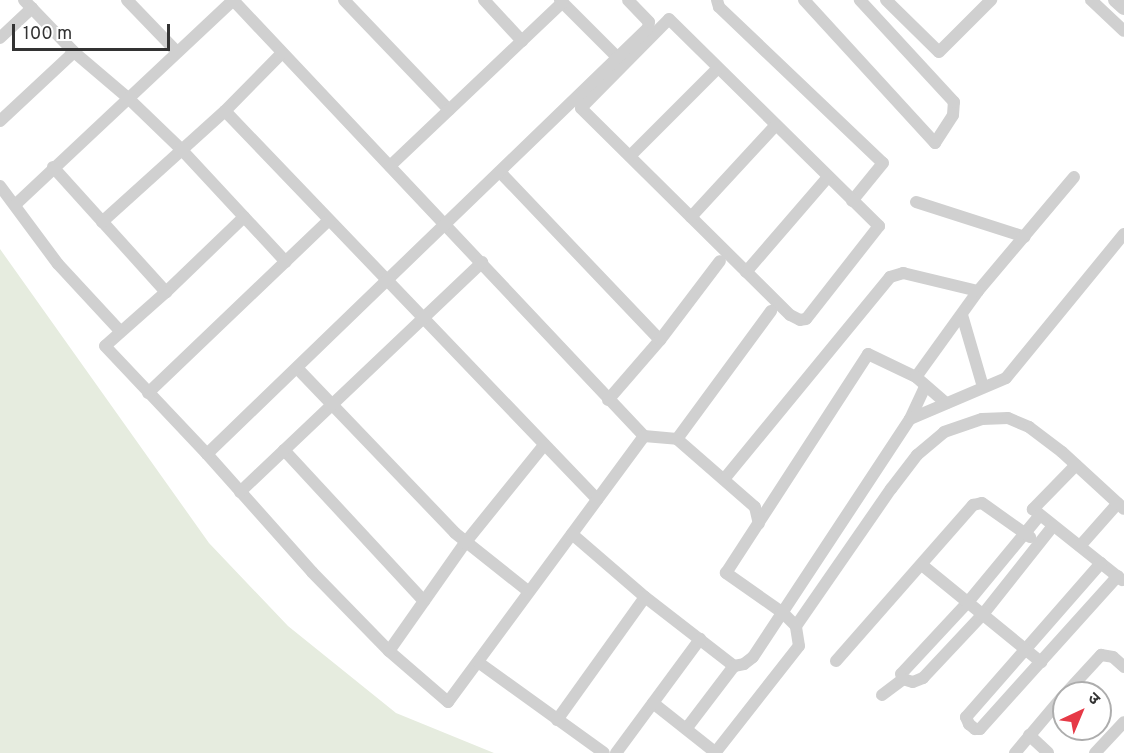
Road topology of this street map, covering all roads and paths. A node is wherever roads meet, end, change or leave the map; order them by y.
1 (127, 0) edge
2 (233, 0) edge
3 (344, 0) edge
4 (484, 0) edge
5 (628, 0) edge
6 (717, 0) edge
7 (804, 0) edge
8 (860, 0) edge
9 (886, 0) edge
10 (991, 0) edge
11 (1091, 0) edge
12 (1115, 0) edge
13 (562, 1) edge
14 (28, 4) edge
15 (1124, 8) edge
16 (1124, 31) edge
17 (0, 38) edge
18 (522, 40) junction
19 (74, 52) junction
20 (177, 52) junction
21 (282, 53) junction
22 (618, 58) junction
23 (717, 69) junction
24 (128, 98) junction
25 (449, 110) junction
26 (225, 111) junction
27 (0, 122) edge
28 (775, 126) junction
29 (181, 149) junction
30 (630, 156) junction
31 (390, 166) junction
32 (53, 167) junction
33 (500, 171) junction
34 (828, 177) junction
35 (1074, 177) dead end
36 (0, 186) edge
37 (852, 201) junction
38 (916, 202) dead end
39 (15, 205) junction
40 (244, 217) junction
41 (690, 217) junction
42 (329, 220) junction
43 (102, 222) junction
44 (446, 224) junction
45 (1124, 234) edge
46 (1024, 237) junction
47 (720, 261) dead end
48 (285, 262) junction
49 (482, 262) junction
50 (746, 272) junction
51 (388, 280) junction
52 (978, 291) junction
53 (166, 292) junction
54 (771, 311) dead end
55 (962, 315) junction
56 (423, 319) junction
57 (120, 331) junction
58 (660, 340) junction
59 (297, 368) junction
60 (916, 377) junction
61 (925, 387) junction
62 (983, 387) junction
63 (148, 393) junction
64 (608, 400) junction
65 (946, 403) junction
66 (332, 404) junction
67 (910, 419) junction
68 (644, 436) junction
69 (677, 439) junction
70 (544, 445) junction
71 (284, 450) junction
72 (207, 454) junction
73 (1076, 465) junction
74 (725, 478) junction
75 (240, 492) junction
76 (597, 499) junction
77 (1121, 506) edge
78 (1040, 515) junction
79 (759, 524) junction
80 (1053, 526) junction
81 (1025, 533) junction
82 (572, 534) junction
83 (465, 543) junction
84 (1038, 545) junction
85 (1080, 546) junction
86 (1101, 563) junction
87 (922, 565) junction
88 (1121, 579) edge
89 (528, 591) junction
90 (645, 597) junction
91 (424, 601) junction
92 (968, 602) junction
93 (783, 613) junction
94 (984, 613) junction
95 (796, 626) junction
96 (700, 639) junction
97 (1026, 650) junction
98 (389, 651) junction
99 (836, 661) dead end
100 (478, 662) junction
101 (1041, 662) junction
102 (734, 666) junction
103 (1124, 667) edge
104 (903, 679) junction
105 (1077, 681) edge
106 (882, 695) dead end
107 (653, 703) junction
108 (1052, 709) edge
109 (557, 720) junction
110 (1124, 722) edge
111 (686, 729) junction
112 (1029, 735) junction
113 (604, 753) edge
114 (616, 753) edge
115 (716, 753) edge
116 (1015, 753) edge
117 (1048, 753) edge
118 (1095, 753) edge

1 - 20 street
2 - 20 street
2 - 21 street
3 - 25 street
4 - 18 street
5 - 22 street
6 - 37 street
7 - 8 street
9 - 10 street
11 - 16 street
12 - 15 street
13 - 18 street
13 - 22 street
14 - 17 street
14 - 19 street
18 - 25 street
19 - 24 street
19 - 27 street
20 - 24 street
21 - 26 street
21 - 31 street
22 - 33 street
23 - 28 street
23 - 30 street
23 - 30 street
24 - 29 street
24 - 32 street
25 - 31 street
26 - 29 street
26 - 42 street
28 - 34 street
28 - 41 street
29 - 40 street
29 - 43 street
30 - 41 street
31 - 44 street
32 - 39 street
32 - 43 street
33 - 44 street
33 - 58 street
34 - 37 street
34 - 50 street
35 - 46 street
36 - 39 street
37 - 50 street
38 - 46 street
39 - 57 street
40 - 48 street
40 - 53 street
41 - 50 street
42 - 48 street
42 - 51 street
43 - 53 street
44 - 49 street
44 - 51 street
45 - 62 street
46 - 52 street
47 - 58 street
48 - 63 street
49 - 56 street
49 - 64 street
51 - 56 street
51 - 59 street
52 - 55 street
52 - 74 street
53 - 57 street
54 - 69 street
55 - 60 street
55 - 62 street
56 - 66 street
56 - 70 street
57 - 63 street
58 - 64 street
59 - 66 street
59 - 72 street
60 - 61 street
60 - 79 street
61 - 65 street
61 - 67 street
62 - 65 street
63 - 72 street
64 - 68 street
65 - 67 street
66 - 71 street
66 - 83 street
67 - 93 street
68 - 69 street
68 - 76 street
69 - 74 street
70 - 76 street
70 - 83 street
71 - 75 street
71 - 91 street
72 - 75 street
73 - 77 street
73 - 78 street
73 - 95 street
74 - 79 street
75 - 98 street
76 - 82 street
77 - 85 street
78 - 80 street
78 - 81 street
79 - 93 street
80 - 84 street
80 - 85 street
81 - 84 street
81 - 87 street
81 - 92 street
82 - 89 street
82 - 90 street
83 - 89 street
83 - 91 street
84 - 94 street
85 - 86 street
86 - 88 street
86 - 97 street
87 - 92 street
87 - 99 street
88 - 101 street
89 - 100 street
90 - 96 street
90 - 109 street
91 - 98 street
92 - 94 street
92 - 104 street
93 - 95 street
93 - 102 street
94 - 97 street
94 - 104 street
95 - 115 street
96 - 102 street
96 - 107 street
97 - 101 street
97 - 101 street
98 - 100 street
100 - 109 street
102 - 111 street
103 - 105 street
104 - 106 street
107 - 111 street
107 - 114 street
108 - 112 street
109 - 113 street
110 - 118 street
111 - 115 street
112 - 116 street
112 - 117 street

